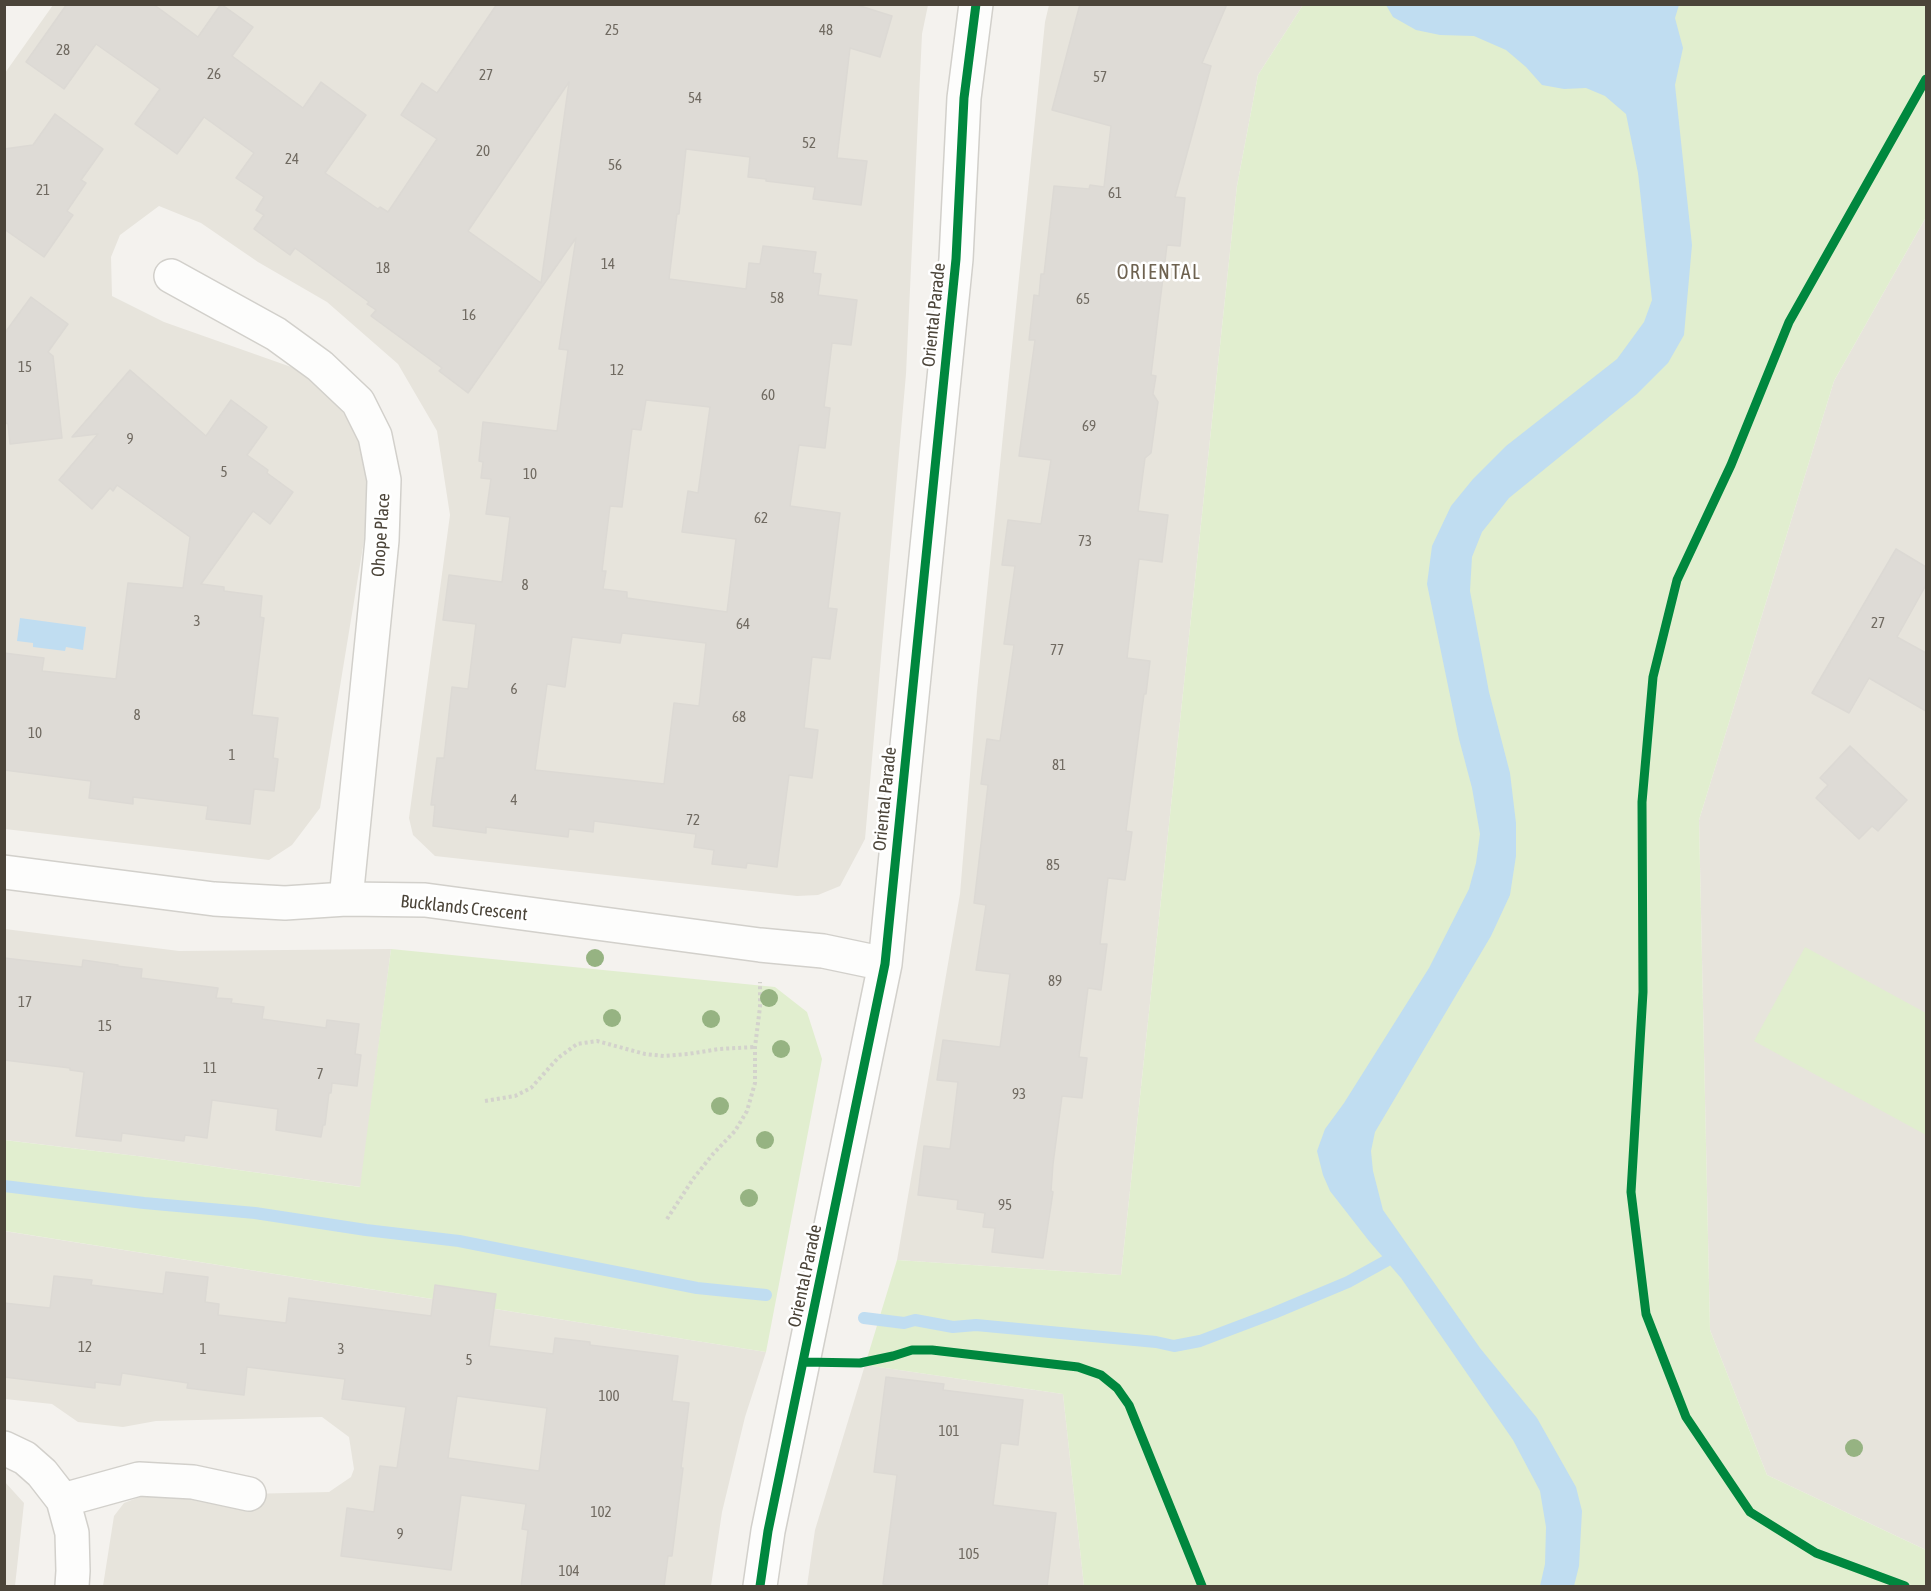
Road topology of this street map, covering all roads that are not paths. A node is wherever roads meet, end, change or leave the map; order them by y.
1 (976, 4) edge
2 (171, 276) dead end
3 (4, 872) edge
4 (346, 899) junction
5 (885, 964) junction
6 (4, 1448) edge
7 (249, 1494) dead end
8 (63, 1500) junction
9 (72, 1587) edge
10 (760, 1587) edge

1 - 5 street, Oriental Parade
2 - 4 street, Ohope Place
3 - 4 street, Bucklands Crescent
4 - 5 street, Bucklands Crescent
5 - 10 street, Oriental Parade
6 - 8 street
7 - 8 street
8 - 9 street

